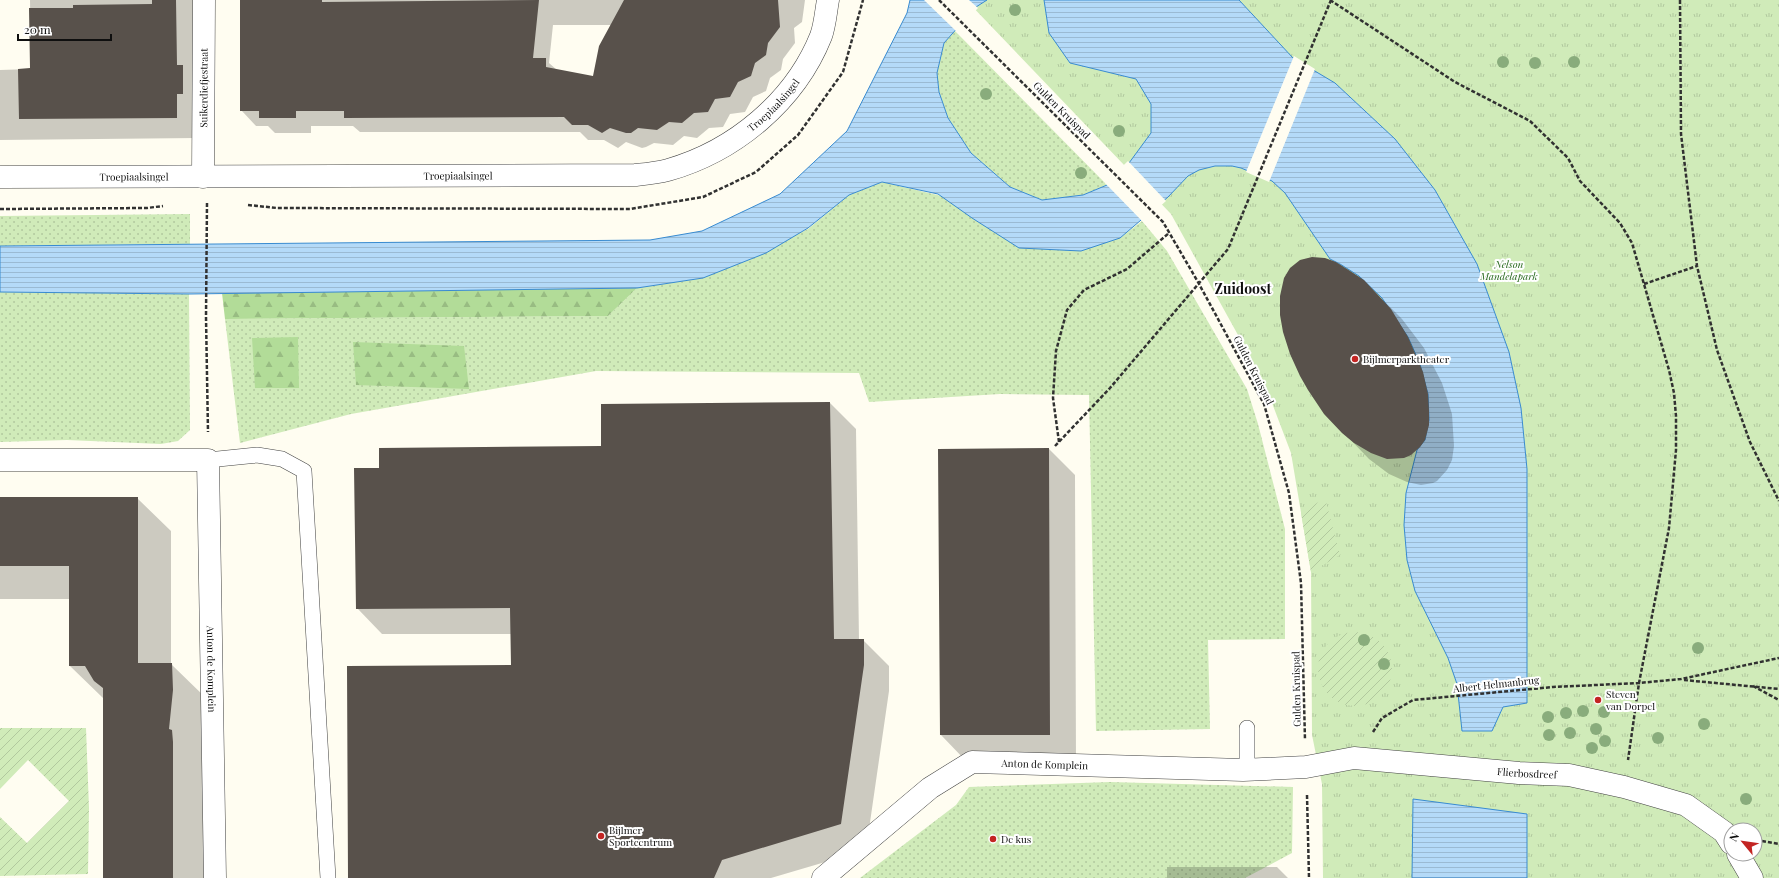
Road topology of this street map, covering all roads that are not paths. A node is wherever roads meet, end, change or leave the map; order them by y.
1 (204, 0) edge
2 (828, 0) edge
3 (0, 177) edge
4 (203, 177) junction
5 (0, 460) edge
6 (208, 460) junction
7 (1246, 728) dead end
8 (1306, 767) joint
9 (1247, 769) junction
10 (1723, 831) edge
11 (1743, 862) edge
12 (214, 878) edge
13 (328, 878) edge
14 (823, 878) edge
15 (1752, 878) edge

1 - 4 street, Suikerdiefjestraat
2 - 4 street, Troepiaalsingel
3 - 4 street, Troepiaalsingel
5 - 6 street
6 - 12 street, Anton de Komplein
6 - 13 lane
7 - 9 lane
8 - 9 street, Anton de Komplein
8 - 10 street, Flierbosdreef
9 - 14 street, Anton de Komplein
11 - 15 street

